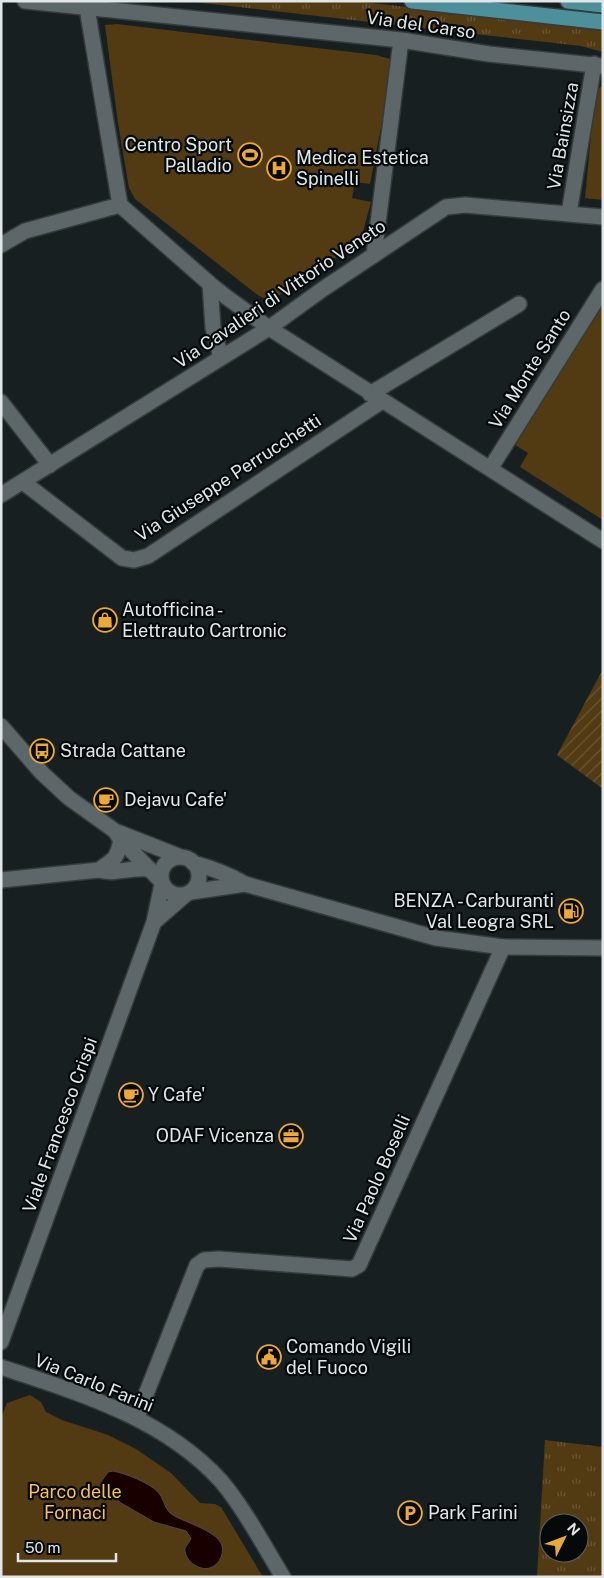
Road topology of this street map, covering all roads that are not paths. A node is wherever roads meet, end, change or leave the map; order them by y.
1 (25, 1) edge
2 (412, 1) edge
3 (568, 1) edge
4 (603, 5) edge
5 (87, 8) junction
6 (603, 22) edge
7 (400, 40) junction
8 (598, 65) edge
9 (120, 205) junction
10 (569, 213) junction
11 (603, 217) edge
12 (1, 245) edge
13 (374, 255) junction
14 (210, 284) junction
15 (603, 289) edge
16 (519, 304) dead end
17 (269, 328) junction
18 (221, 357) junction
19 (376, 398) junction
20 (1, 402) edge
21 (50, 465) junction
22 (490, 470) junction
23 (23, 482) junction
24 (1, 495) edge
25 (603, 541) edge
26 (1, 726) edge
27 (118, 835) junction
28 (187, 860) junction
29 (148, 869) junction
30 (99, 870) junction
31 (1, 880) edge
32 (162, 883) junction
33 (244, 884) junction
34 (188, 893) junction
35 (154, 922) junction
36 (504, 947) junction
37 (603, 948) edge
38 (1, 1342) edge
39 (1, 1367) edge
40 (137, 1417) junction
41 (282, 1577) edge

1 - 5 street, Via del Carso
2 - 6 main road
3 - 4 main road
5 - 7 street, Via del Carso
5 - 9 street
7 - 8 street, Via del Carso
7 - 13 street
8 - 10 street, Via Bainsizza
9 - 12 street
9 - 14 street
10 - 11 street, Via Cavalieri di Vittorio Veneto
10 - 13 street, Via Cavalieri di Vittorio Veneto
13 - 17 street, Via Cavalieri di Vittorio Veneto
14 - 17 street
14 - 18 street
15 - 22 street, Via Monte Santo
16 - 19 street, Via Giuseppe Perrucchetti
17 - 18 street, Via Cavalieri di Vittorio Veneto
17 - 19 street
18 - 21 street, Via Cavalieri di Vittorio Veneto
19 - 22 street
19 - 23 street, Via Giuseppe Perrucchetti
20 - 21 street
21 - 23 street, Via Cavalieri di Vittorio Veneto
22 - 25 street
23 - 24 street, Via Cavalieri di Vittorio Veneto
26 - 27 street
27 - 28 street
27 - 29 street
27 - 30 street
28 - 32 street, Viale Francesco Crispi
28 - 33 street
28 - 34 street
29 - 30 street
29 - 32 street
30 - 31 street
32 - 34 street
32 - 35 street, Viale Francesco Crispi
33 - 34 street
33 - 36 street
34 - 35 street, Viale Francesco Crispi
35 - 38 street, Viale Francesco Crispi
36 - 37 street
36 - 40 street, Via Paolo Boselli
39 - 40 street, Via Carlo Farini
40 - 41 street, Via Carlo Farini

